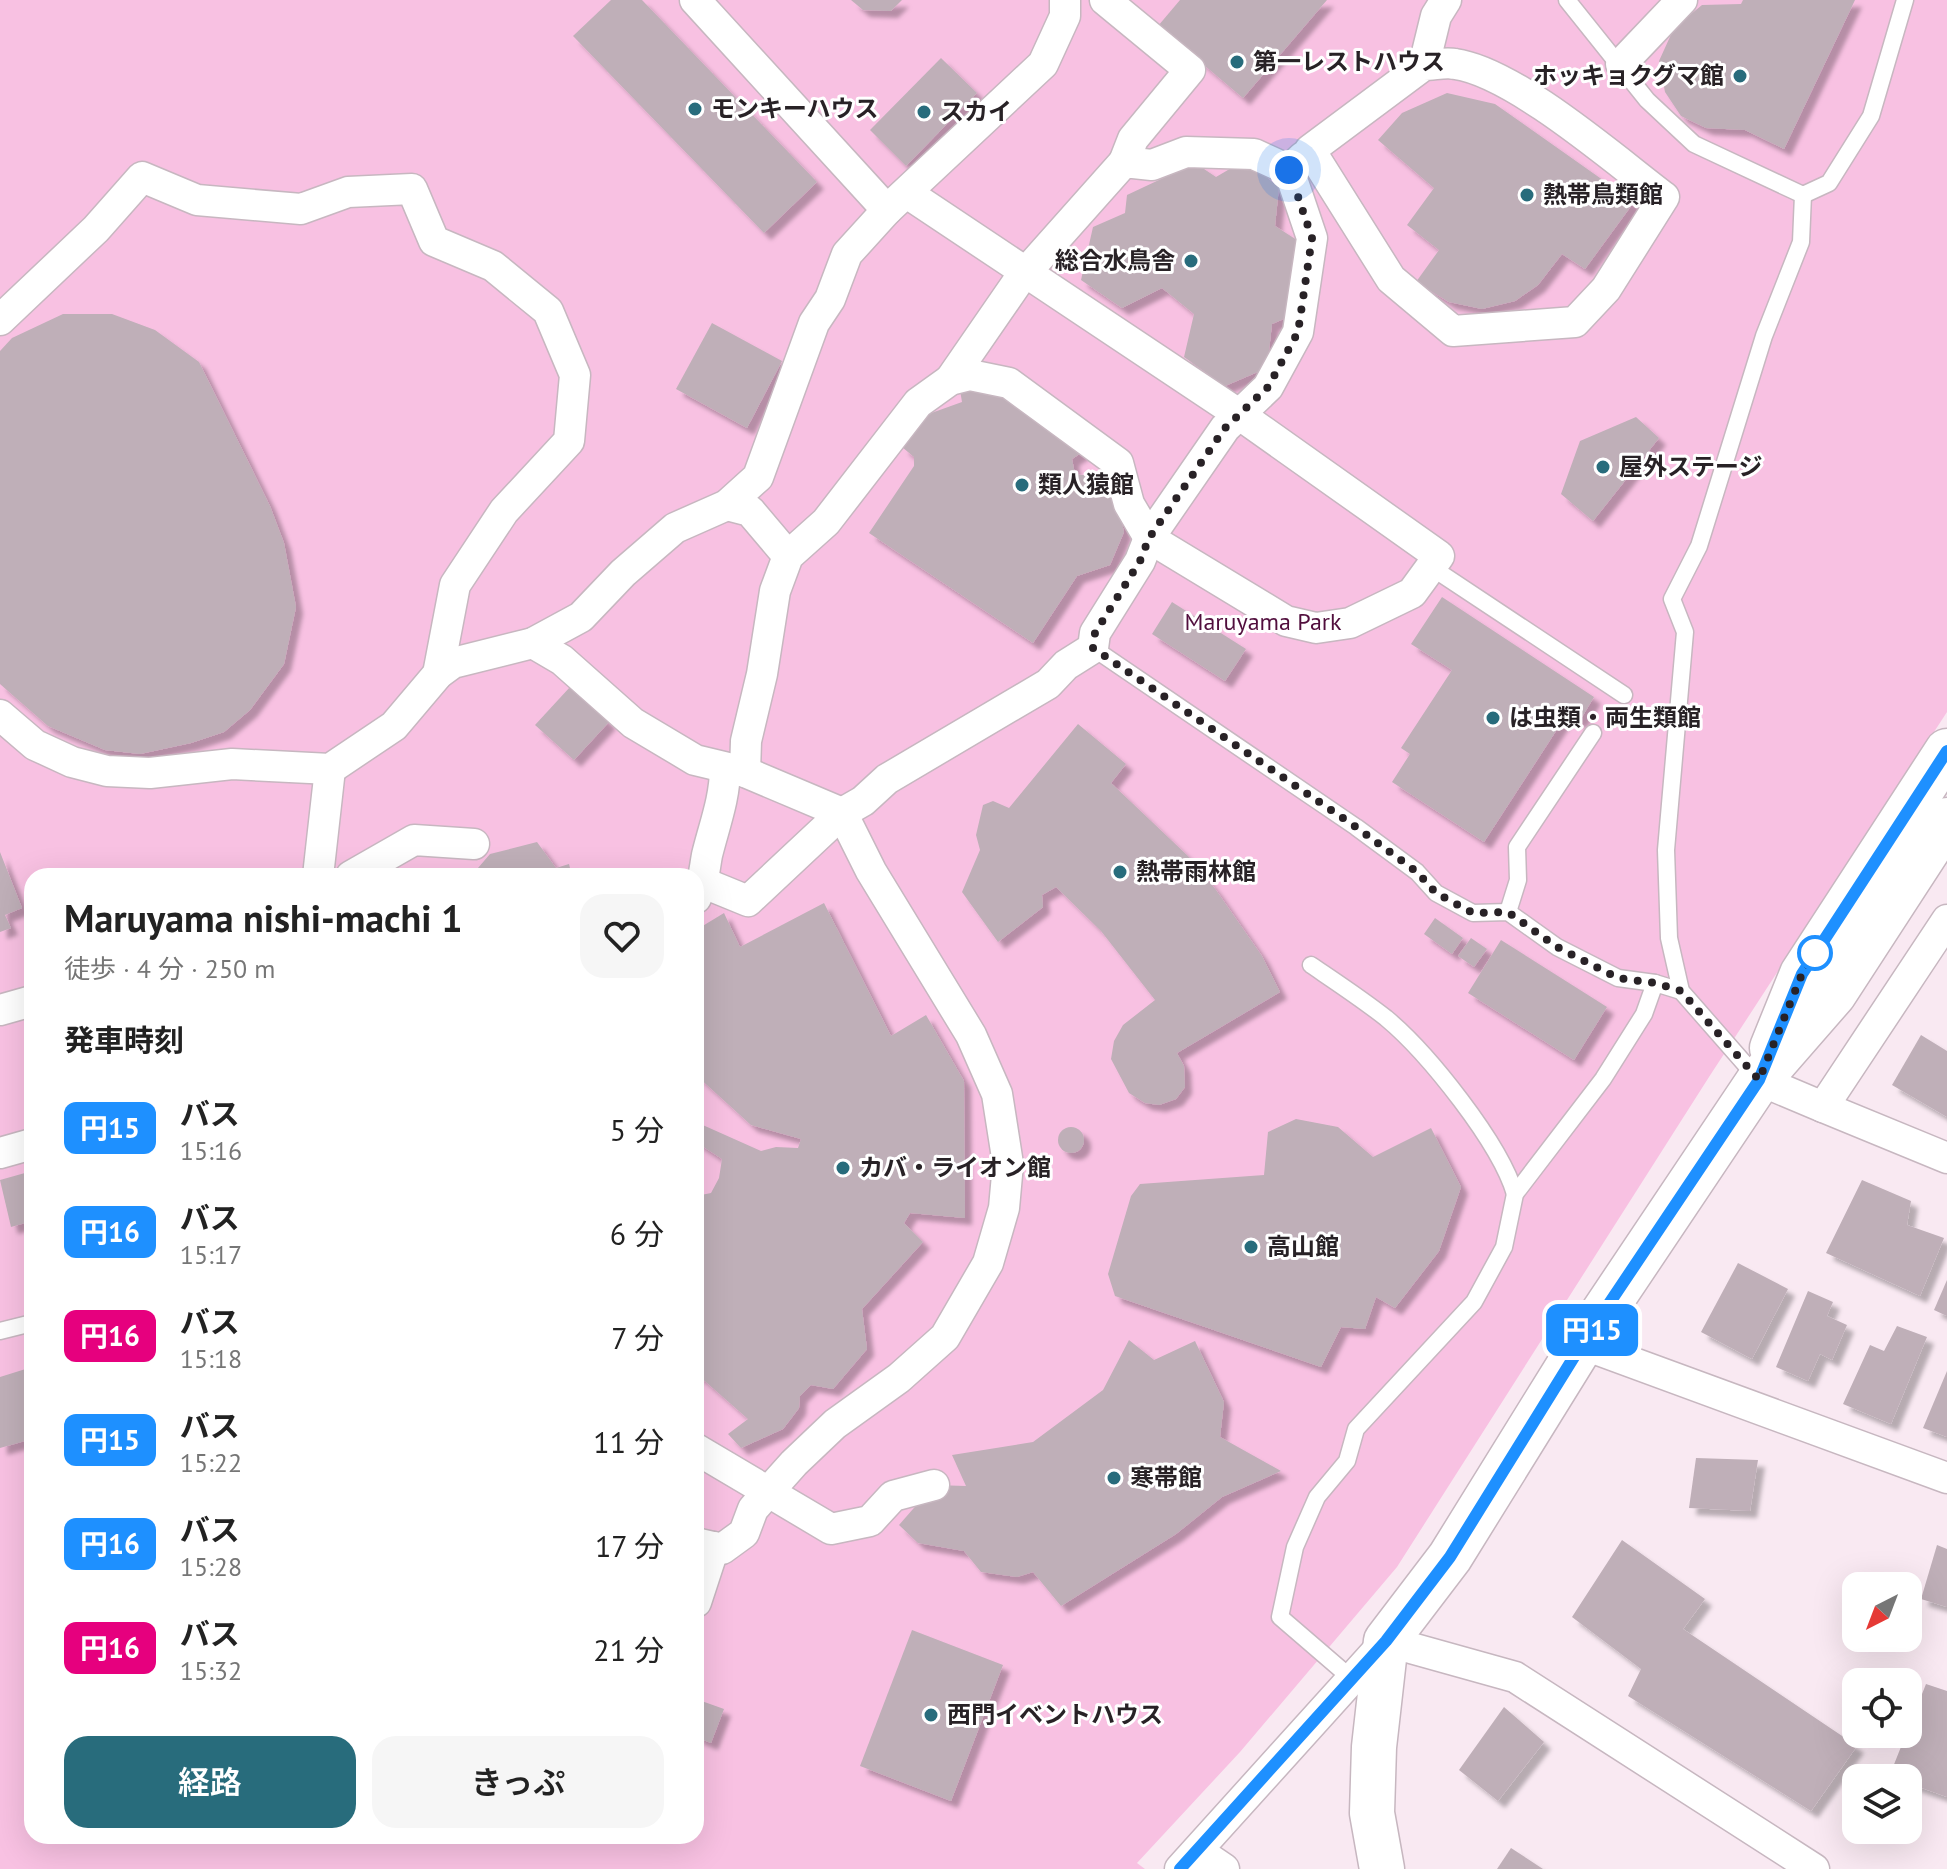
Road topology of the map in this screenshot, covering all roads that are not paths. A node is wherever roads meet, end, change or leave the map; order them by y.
1 (695, 0) edge
2 (1065, 0) edge
3 (1105, 0) edge
4 (1446, 0) edge
5 (1567, 0) edge
6 (1682, 0) edge
7 (1905, 0) edge
8 (1621, 64) junction
9 (1424, 65) junction
10 (1300, 160) junction
11 (1124, 162) junction
12 (1803, 195) junction
13 (897, 201) junction
14 (1027, 271) junction
15 (0, 320) edge
16 (960, 378) junction
17 (1240, 415) junction
18 (727, 505) junction
19 (1149, 538) junction
20 (788, 556) junction
21 (1431, 567) junction
22 (533, 643) junction
23 (1093, 648) junction
24 (438, 674) junction
25 (1624, 695) dead end
26 (0, 715) edge
27 (1593, 733) dead end
28 (1947, 751) edge
29 (330, 769) junction
30 (735, 770) junction
31 (842, 813) junction
32 (1947, 820) edge
33 (474, 844) dead end
34 (319, 868) edge
35 (365, 868) edge
36 (704, 870) edge
37 (704, 892) edge
38 (1508, 912) junction
39 (1947, 920) edge
40 (1311, 965) dead end
41 (1655, 983) junction
42 (1681, 991) junction
43 (24, 1003) edge
44 (0, 1010) edge
45 (1759, 1080) junction
46 (1823, 1107) junction
47 (24, 1146) edge
48 (0, 1153) edge
49 (1947, 1158) edge
50 (1515, 1194) junction
51 (24, 1325) edge
52 (0, 1331) edge
53 (1582, 1344) junction
54 (704, 1453) edge
55 (1947, 1478) edge
56 (934, 1485) dead end
57 (769, 1490) junction
58 (705, 1545) edge
59 (1386, 1641) junction
60 (1352, 1679) junction
61 (1190, 1860) edge
62 (1224, 1869) edge
63 (1382, 1869) edge
64 (1814, 1869) edge

1 - 13 street
2 - 13 street
3 - 11 street
4 - 9 street
5 - 8 lane
6 - 8 street
7 - 12 lane
8 - 12 lane
9 - 10 street
9 - 10 street
10 - 11 street
10 - 17 street
11 - 14 street
12 - 42 lane
13 - 14 street
13 - 18 street
14 - 16 street
14 - 17 street
15 - 24 street
16 - 19 street
16 - 20 street
17 - 19 street
17 - 21 street
18 - 20 street
18 - 22 street
19 - 21 street
19 - 23 street
20 - 30 street
21 - 25 lane
22 - 24 street
22 - 30 street
23 - 31 street
23 - 38 lane
24 - 29 street
26 - 29 street
27 - 38 lane
28 - 45 main road
29 - 34 street
30 - 31 street
30 - 36 street
31 - 37 street
31 - 57 street
32 - 45 main road
33 - 35 street
38 - 41 lane
39 - 46 street
40 - 50 lane
41 - 42 lane
41 - 50 lane
42 - 45 lane
43 - 44 street
45 - 46 street
45 - 53 main road
46 - 49 street
47 - 48 street
50 - 60 lane
51 - 52 lane
53 - 55 street
53 - 59 main road
54 - 57 street
56 - 57 street
57 - 58 street
59 - 60 street
59 - 63 main road
59 - 64 street
60 - 61 street
61 - 62 street

